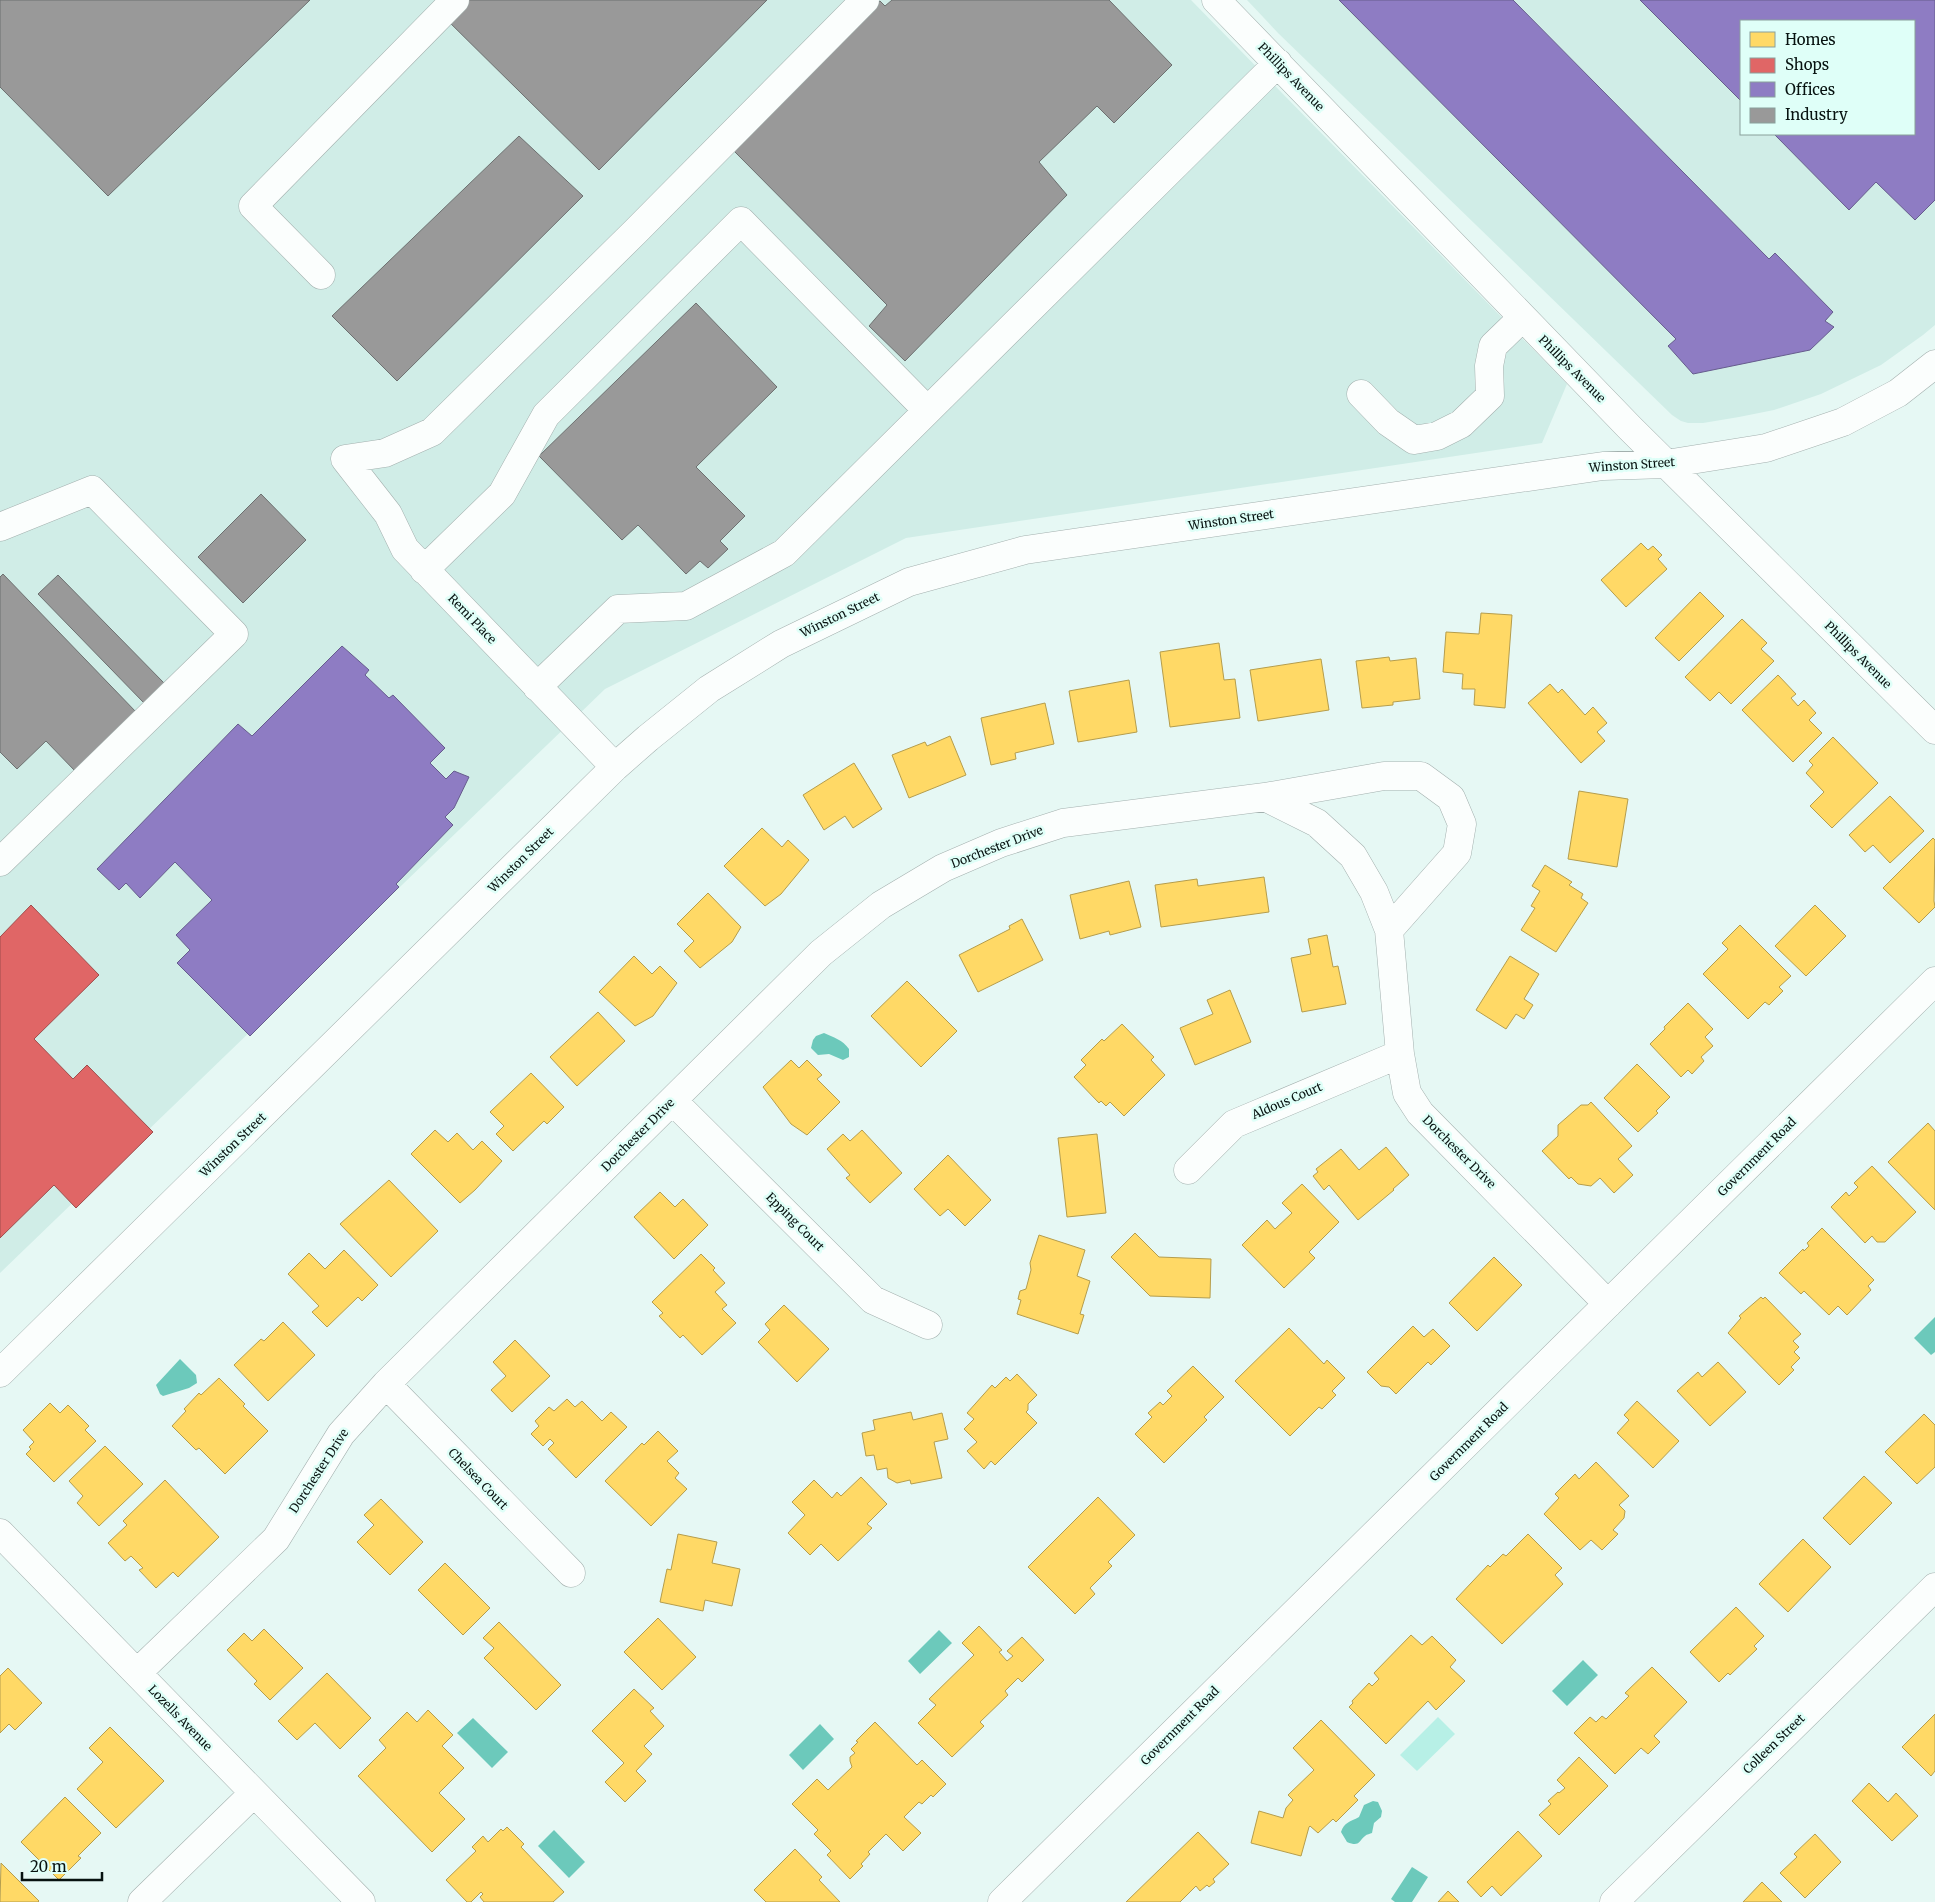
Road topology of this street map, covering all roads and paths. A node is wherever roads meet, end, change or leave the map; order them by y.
1 (455, 0) edge
2 (865, 0) edge
3 (1231, 5) edge
4 (1278, 63) junction
5 (321, 275) dead end
6 (1522, 318) junction
7 (1935, 364) edge
8 (1361, 394) dead end
9 (927, 410) junction
10 (1666, 464) junction
11 (0, 527) edge
12 (424, 570) junction
13 (537, 687) junction
14 (1935, 730) edge
15 (615, 767) junction
16 (1265, 797) junction
17 (0, 862) edge
18 (1389, 930) junction
19 (1935, 981) edge
20 (1400, 1054) junction
21 (673, 1101) junction
22 (1188, 1170) dead end
23 (1608, 1304) junction
24 (928, 1325) dead end
25 (0, 1373) edge
26 (386, 1384) junction
27 (0, 1533) edge
28 (571, 1573) dead end
29 (1935, 1587) edge
30 (136, 1673) junction
31 (254, 1793) junction
32 (142, 1902) edge
33 (361, 1902) edge
34 (1002, 1902) edge
35 (1614, 1902) edge

1 - 5 street
2 - 12 street, Remi Place
3 - 4 street, Phillips Avenue
4 - 6 street, Phillips Avenue
4 - 9 street
6 - 8 street
6 - 10 street, Phillips Avenue
7 - 10 street, Winston Street
9 - 12 street
9 - 13 street
10 - 14 street, Phillips Avenue
10 - 15 street, Winston Street
11 - 17 street
12 - 13 street, Remi Place
13 - 15 street, Remi Place
15 - 25 street, Winston Street
16 - 18 street, Dorchester Drive
16 - 18 street, Dorchester Drive
16 - 21 street, Dorchester Drive
18 - 20 street, Dorchester Drive
19 - 23 street, Government Road
20 - 22 street, Aldous Court
20 - 23 street, Dorchester Drive
21 - 24 street, Epping Court
21 - 26 street, Dorchester Drive
23 - 34 street, Government Road
26 - 28 street, Chelsea Court
26 - 30 street, Dorchester Drive
27 - 30 street, Lozells Avenue
29 - 35 street, Colleen Street
30 - 31 street, Lozells Avenue
31 - 32 street
31 - 33 street, Lozells Avenue

